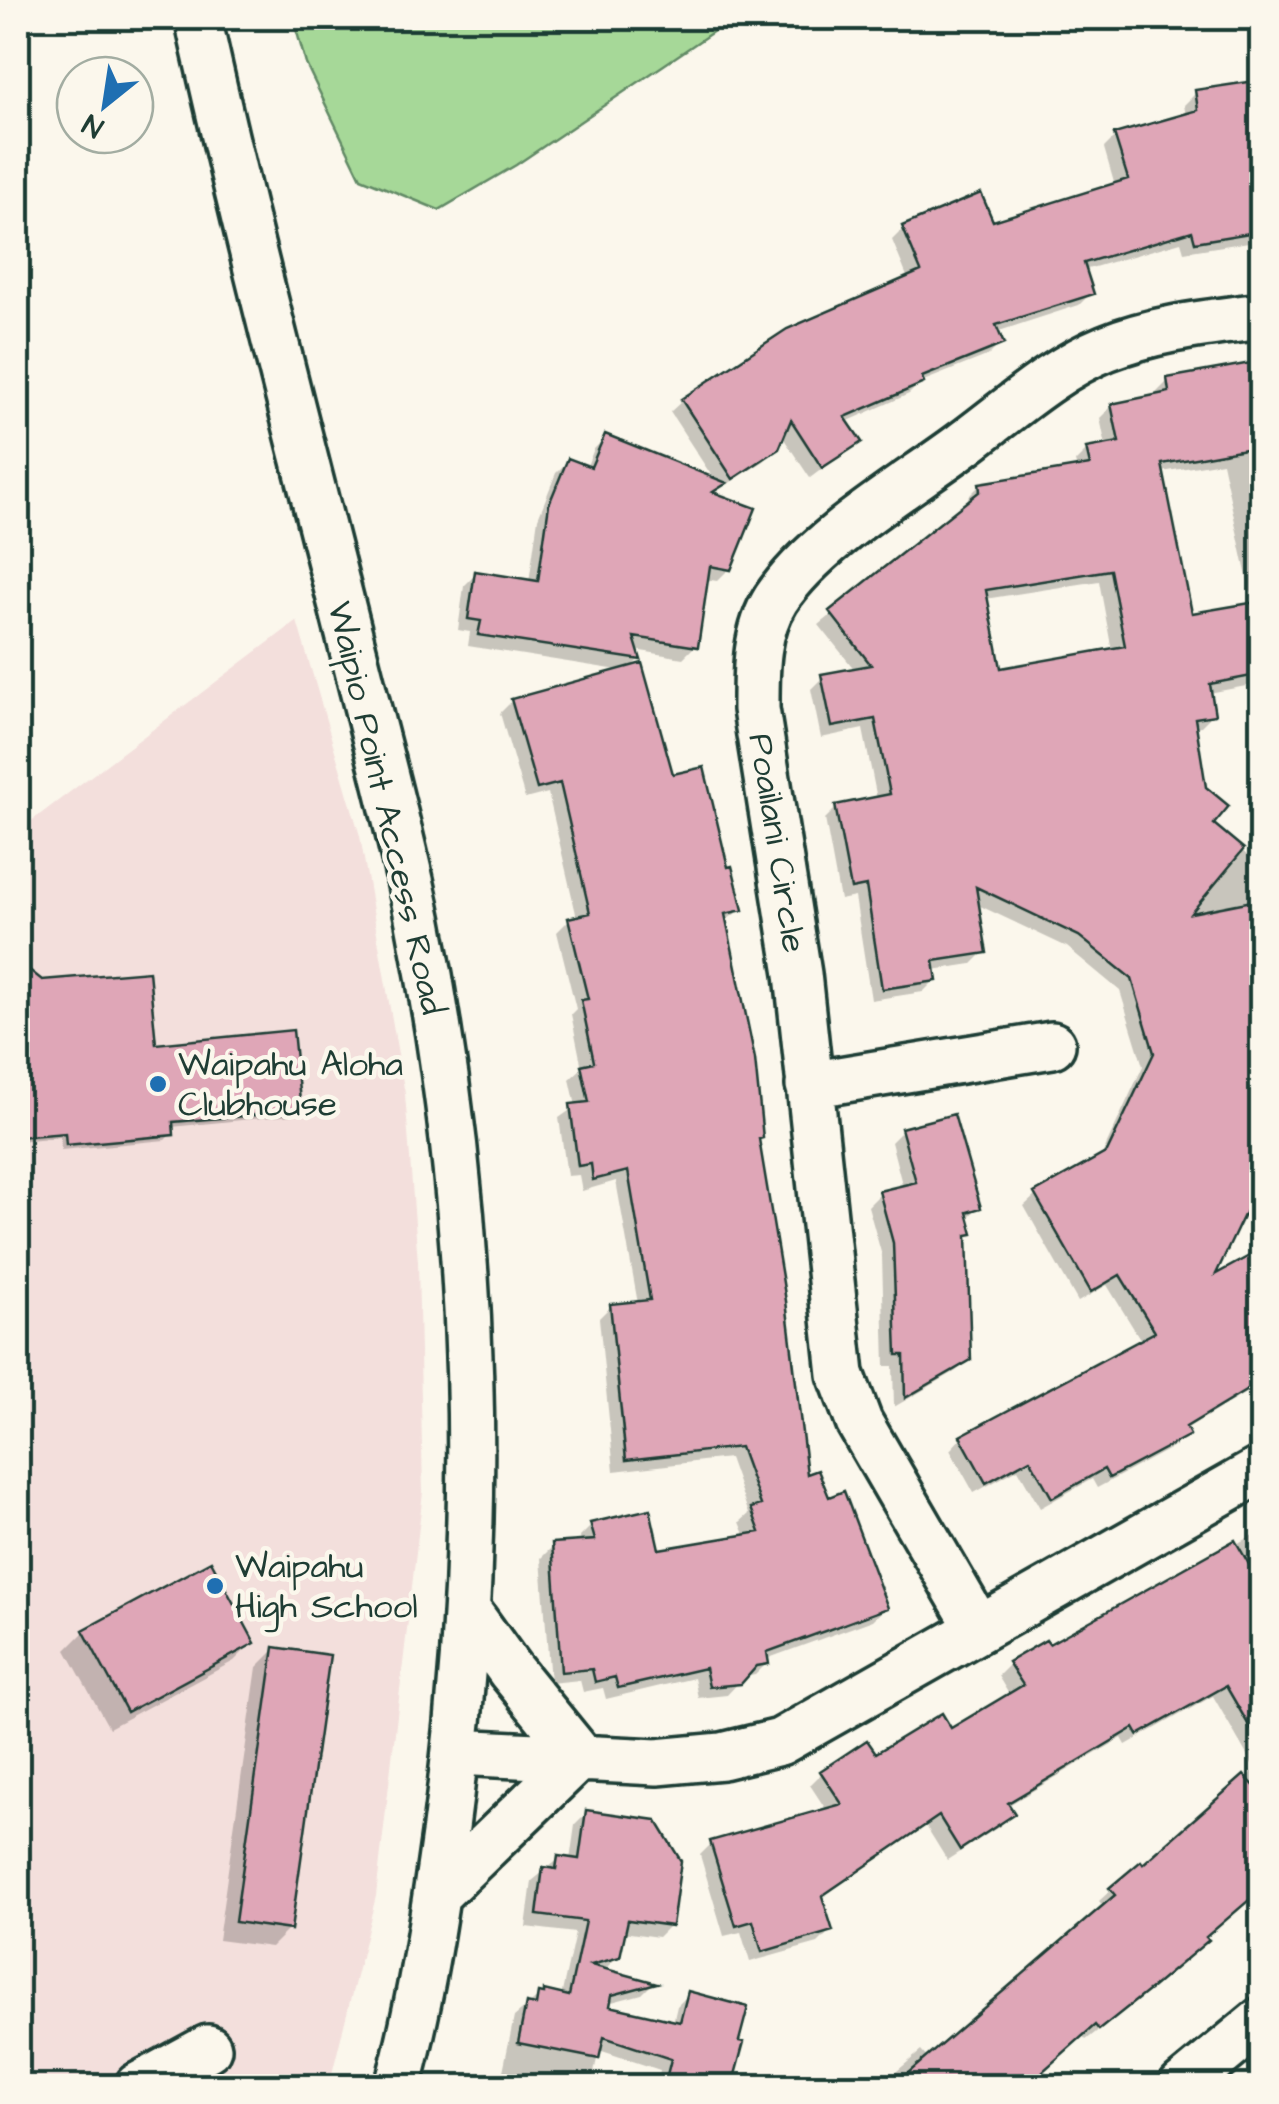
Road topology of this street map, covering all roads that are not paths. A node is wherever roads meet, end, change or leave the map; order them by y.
1 (198, 18) edge
2 (1262, 316) edge
3 (1052, 1045) dead end
4 (810, 1084) junction
5 (1262, 1468) edge
6 (468, 1610) junction
7 (979, 1629) junction
8 (456, 1752) junction
9 (580, 1756) junction
10 (437, 1894) junction
11 (1262, 2020) edge
12 (208, 2048) dead end
13 (138, 2086) edge
14 (398, 2086) edge
15 (1182, 2086) edge

1 - 6 street, Waipio Point Access Road
2 - 4 street, Poailani Circle
3 - 4 street
4 - 7 street, Poailani Circle
5 - 7 street
6 - 8 street, Waipio Point Access Road
6 - 9 street
7 - 9 street
8 - 9 street
8 - 10 street, Waipio Point Access Road
9 - 10 street
10 - 14 street, Waipio Point Access Road
11 - 15 street
12 - 13 street

